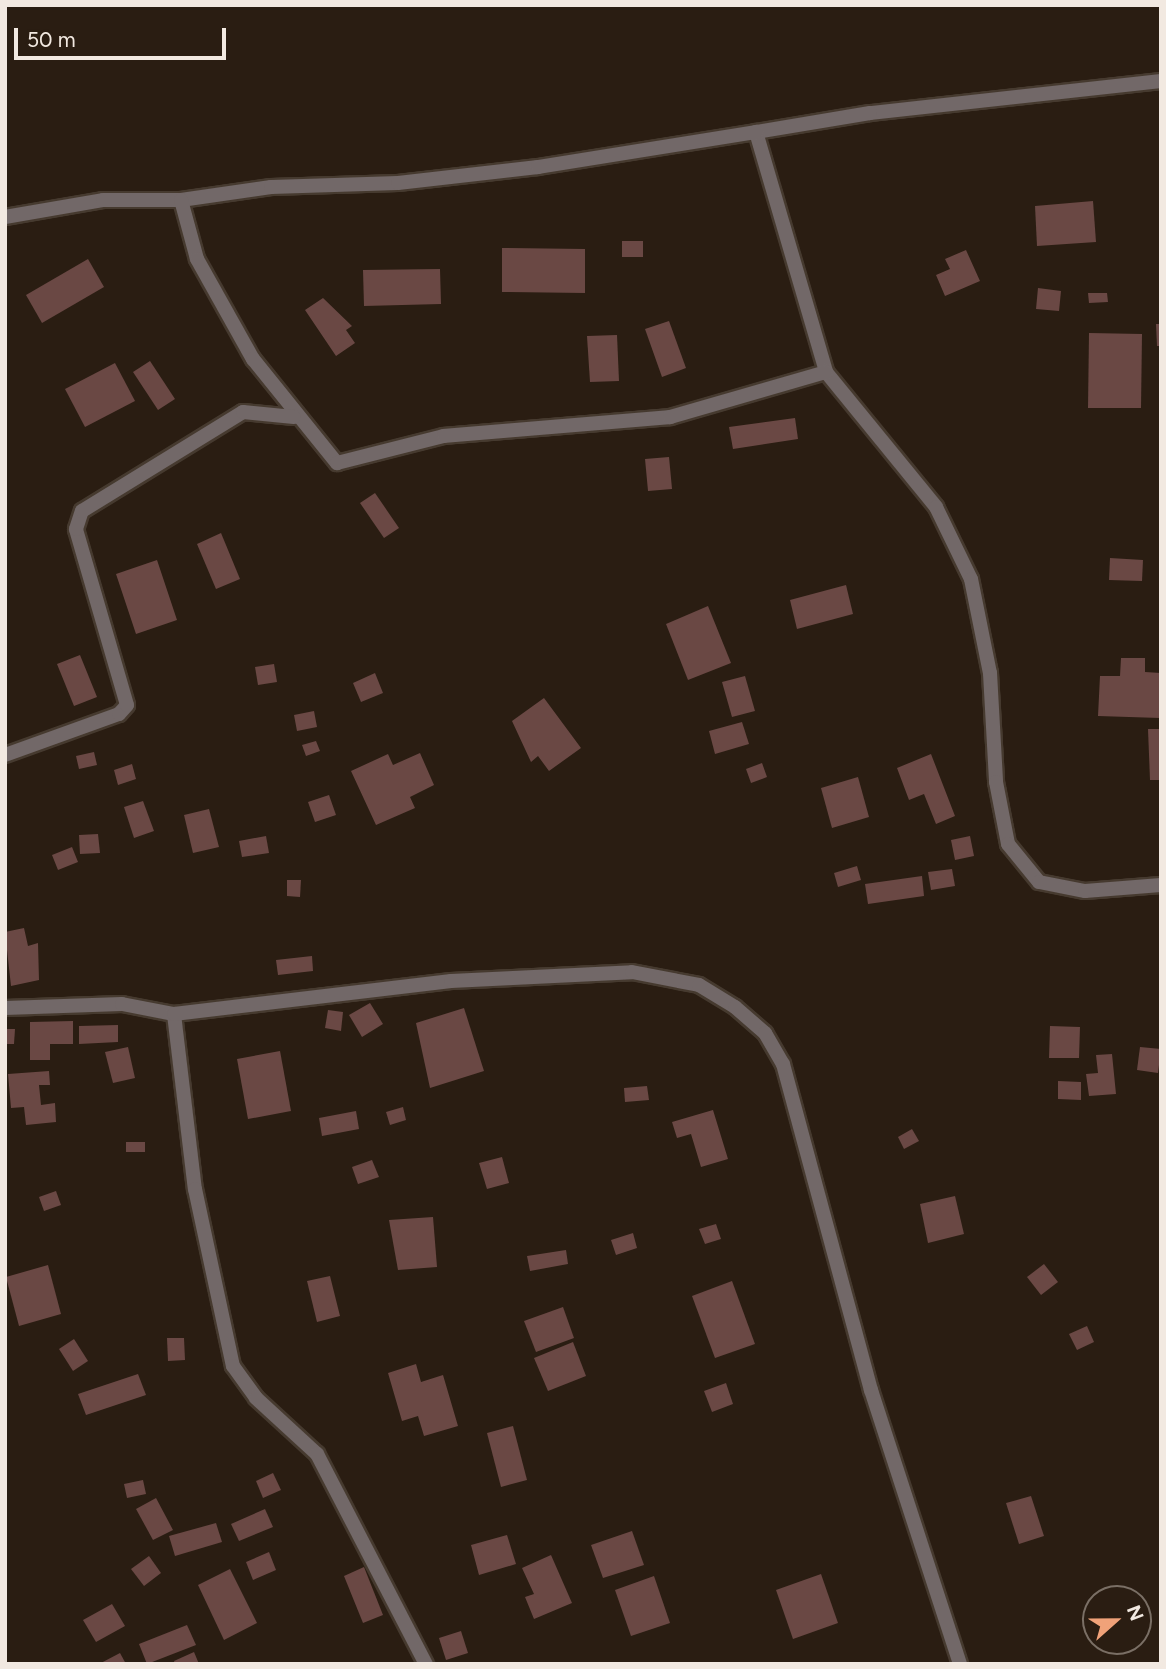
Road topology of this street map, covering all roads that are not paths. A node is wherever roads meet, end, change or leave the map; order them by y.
1 (1161, 81) edge
2 (756, 132) junction
3 (181, 200) junction
4 (5, 217) edge
5 (826, 372) junction
6 (294, 418) junction
7 (5, 755) edge
8 (1161, 885) edge
9 (5, 1008) edge
10 (174, 1014) junction
11 (426, 1664) edge
12 (960, 1664) edge

1 - 2 street
2 - 3 street
2 - 5 street
3 - 4 street
3 - 6 street
5 - 6 street
5 - 8 street
6 - 7 street
9 - 10 street
10 - 11 street
10 - 12 street

